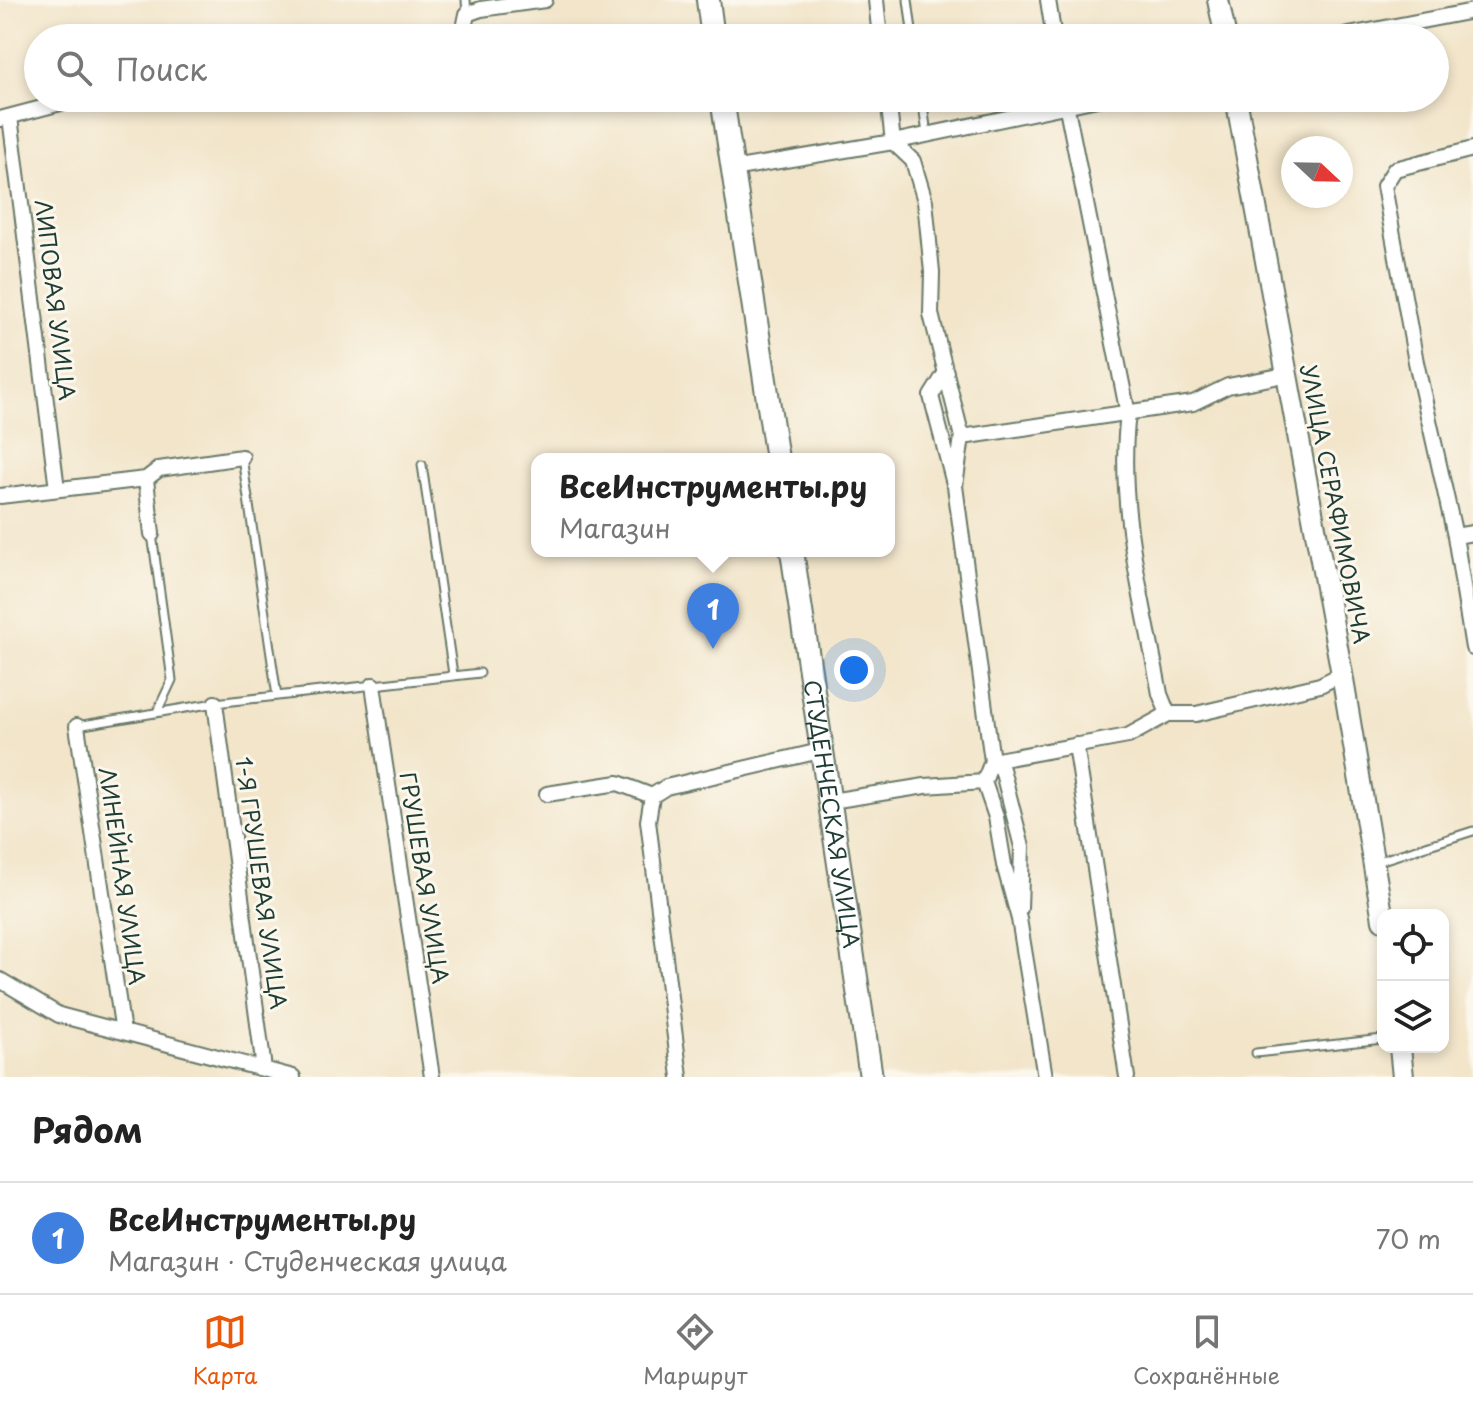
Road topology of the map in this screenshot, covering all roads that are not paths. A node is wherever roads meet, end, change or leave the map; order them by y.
1 (545, 0) edge
2 (708, 0) edge
3 (876, 0) edge
4 (908, 0) edge
5 (1048, 0) edge
6 (1218, 0) edge
7 (467, 7) edge
8 (1473, 11) edge
9 (711, 24) edge
10 (879, 24) edge
11 (911, 24) edge
12 (1052, 24) edge
13 (1223, 24) edge
14 (1406, 24) edge
15 (28, 112) edge
16 (724, 112) edge
17 (890, 112) edge
18 (924, 112) edge
19 (1020, 112) edge
20 (1068, 112) edge
21 (1238, 112) edge
22 (5, 118) edge
23 (927, 134) junction
24 (893, 142) junction
25 (1473, 149) edge
26 (732, 169) junction
27 (946, 372) junction
28 (1285, 375) junction
29 (1128, 414) junction
30 (962, 437) junction
31 (776, 453) edge
32 (242, 457) joint
33 (422, 465) dead end
34 (146, 479) junction
35 (955, 486) junction
36 (57, 489) junction
37 (0, 496) edge
38 (1473, 533) edge
39 (152, 534) joint
40 (1455, 536) junction
41 (793, 557) edge
42 (1473, 648) edge
43 (480, 673) dead end
44 (453, 674) junction
45 (1342, 674) junction
46 (373, 685) junction
47 (277, 696) junction
48 (215, 703) junction
49 (157, 712) junction
50 (1168, 714) junction
51 (77, 726) joint
52 (1076, 745) junction
53 (824, 750) junction
54 (992, 761) junction
55 (984, 782) junction
56 (547, 794) dead end
57 (652, 796) junction
58 (831, 801) junction
59 (1473, 831) edge
60 (1375, 862) junction
61 (1381, 909) edge
62 (1019, 919) junction
63 (0, 980) edge
64 (123, 1032) junction
65 (1377, 1040) edge
66 (1256, 1053) dead end
67 (1401, 1053) edge
68 (264, 1069) junction
69 (293, 1077) edge
70 (432, 1077) edge
71 (680, 1077) edge
72 (871, 1077) edge
73 (1045, 1077) edge
74 (1127, 1077) edge
75 (1403, 1077) edge

1 - 7 street
2 - 9 main road
3 - 10 street
4 - 11 lane
5 - 12 street
6 - 13 street
8 - 14 street
15 - 22 street
16 - 26 main road
17 - 24 street
18 - 23 lane
19 - 23 street
20 - 29 street
21 - 28 street, УЛИЦА СЕРАФИМОВИЧА
22 - 36 street, ЛИПОВАЯ УЛИЦА
23 - 24 street
24 - 26 street
24 - 27 street
25 - 40 street
26 - 31 main road
27 - 30 street
27 - 35 street
28 - 29 street
28 - 45 street, УЛИЦА СЕРАФИМОВИЧА
29 - 30 street
29 - 50 street
30 - 35 street
32 - 34 street
32 - 47 lane
33 - 44 lane
34 - 36 street
34 - 39 street
35 - 54 street
36 - 37 street
38 - 40 street
39 - 49 lane
40 - 42 street
41 - 53 main road, СТУДЕНЧЕСКАЯ УЛИЦА
43 - 44 lane
44 - 46 lane
45 - 50 street
45 - 60 street, УЛИЦА СЕРАФИМОВИЧА
46 - 47 lane
46 - 70 street, ГРУШЕВАЯ УЛИЦА
47 - 48 lane
48 - 49 lane
48 - 68 street, 1-Я ГРУШЕВАЯ УЛИЦА
49 - 51 lane
50 - 52 street
51 - 64 street, ЛИНЕЙНАЯ УЛИЦА
52 - 54 street
52 - 74 street
53 - 57 street
53 - 58 main road, СТУДЕНЧЕСКАЯ УЛИЦА
54 - 55 street
54 - 62 street
55 - 58 street
55 - 62 street
56 - 57 street
57 - 71 street
58 - 72 main road, СТУДЕНЧЕСКАЯ УЛИЦА
59 - 60 lane
60 - 61 street, УЛИЦА СЕРАФИМОВИЧА
62 - 73 street
63 - 64 street
64 - 68 street
65 - 66 lane
67 - 75 street
68 - 69 street

